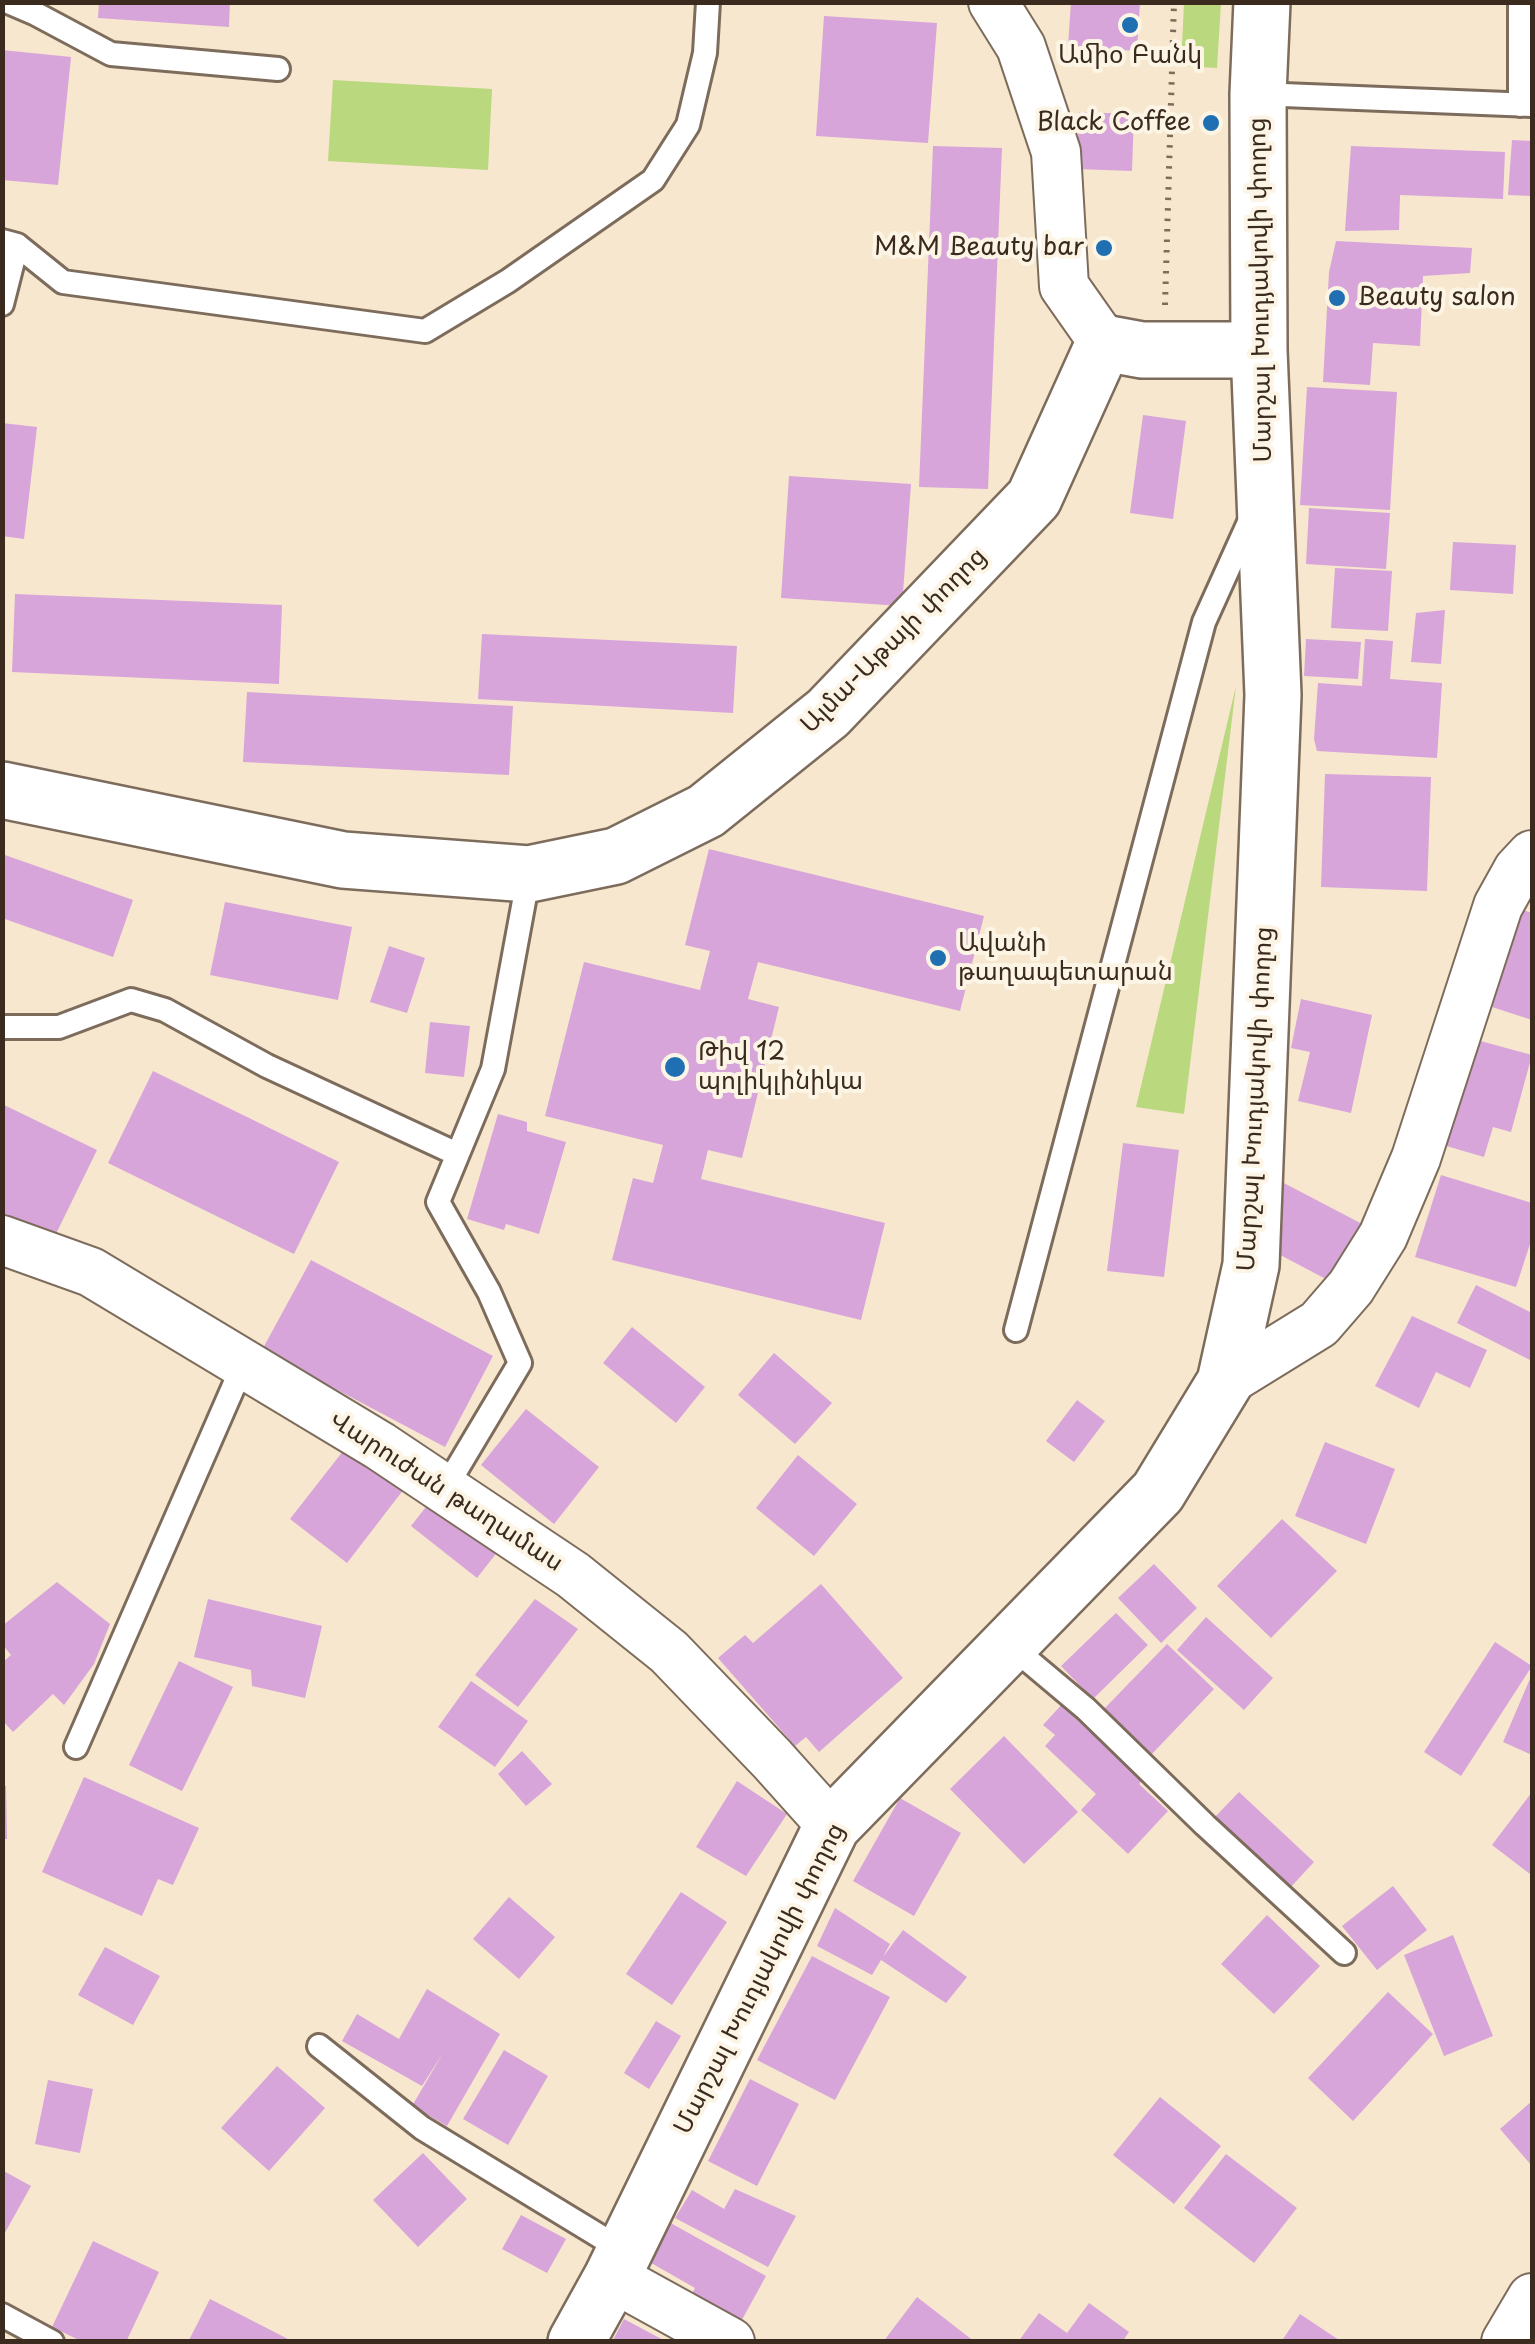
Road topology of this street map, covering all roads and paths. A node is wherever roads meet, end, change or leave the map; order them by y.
1 (8, 2) edge
2 (708, 2) edge
3 (993, 2) edge
4 (1262, 2) edge
5 (1520, 2) edge
6 (278, 69) dead end
7 (1258, 94) junction
8 (1526, 105) edge
9 (10, 243) edge
10 (2, 304) edge
11 (1104, 343) junction
12 (1260, 350) junction
13 (1265, 488) junction
14 (2, 790) edge
15 (1532, 855) edge
16 (529, 874) junction
17 (2, 1027) edge
18 (458, 1154) junction
19 (2, 1240) edge
20 (1016, 1330) dead end
21 (243, 1365) junction
22 (1225, 1382) junction
23 (446, 1487) junction
24 (1010, 1646) junction
25 (76, 1747) dead end
26 (832, 1826) junction
27 (1344, 1952) dead end
28 (318, 2046) dead end
29 (618, 2264) junction
30 (1532, 2298) edge
31 (2, 2315) edge
32 (52, 2342) edge
33 (576, 2342) edge
34 (730, 2342) edge
35 (1506, 2342) edge

1 - 6 lane
2 - 9 lane
3 - 11 street
4 - 7 street, Մարշալ Խուդյակովի փողոց
5 - 8 lane
7 - 8 lane
7 - 12 street, Մարշալ Խուդյակովի փողոց
9 - 10 lane
11 - 12 street
11 - 16 street, Ալմա-Աթայի փողոց
12 - 13 street, Մարշալ Խուդյակովի փողոց
13 - 20 lane
13 - 22 street, Մարշալ Խուդյակովի փողոց
14 - 16 street, Ալմա-Աթայի փողոց
15 - 22 street
16 - 18 lane
17 - 18 lane
18 - 23 lane
19 - 21 street, Վարուժան թաղամաս
21 - 23 street, Վարուժան թաղամաս
21 - 25 lane
22 - 24 street, Մարշալ Խուդյակովի փողոց
23 - 26 street, Վարուժան թաղամաս
24 - 26 street, Մարշալ Խուդյակովի փողոց
24 - 27 lane
26 - 29 street, Մարշալ Խուդյակովի փողոց
28 - 29 lane
29 - 33 street, Մարշալ Խուդյակովի փողոց
29 - 34 street
30 - 35 street
31 - 32 lane

